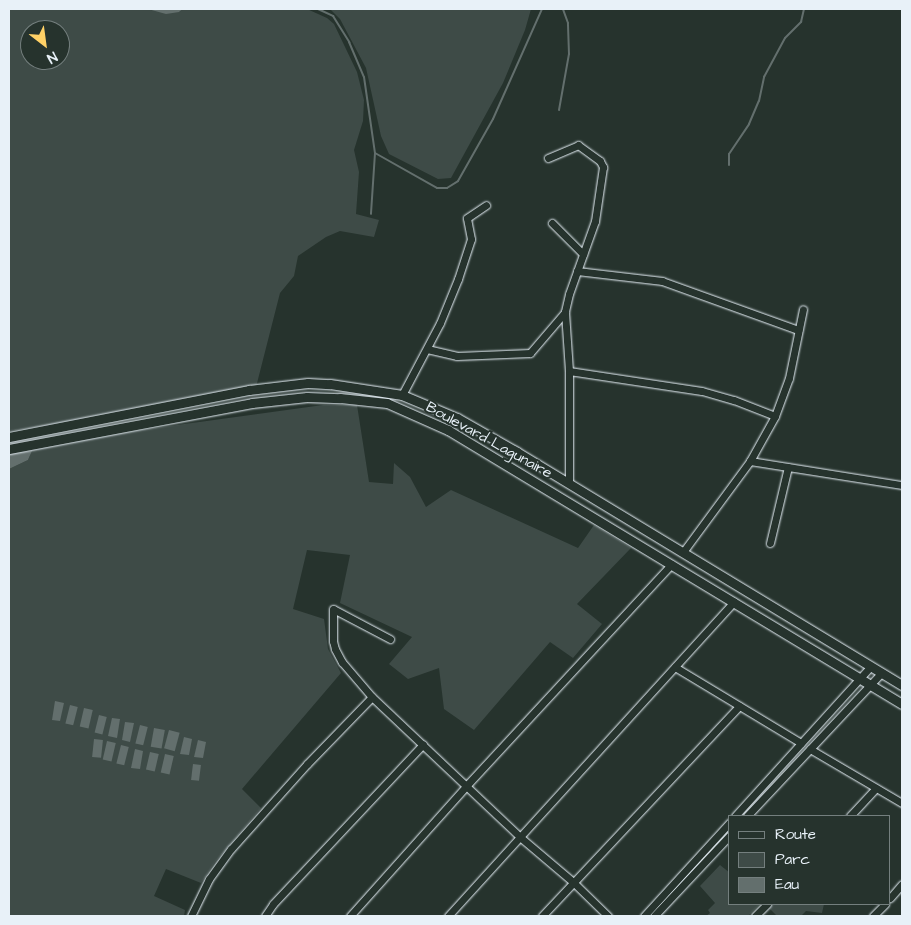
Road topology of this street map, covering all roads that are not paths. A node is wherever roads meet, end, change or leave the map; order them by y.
1 (548, 158) dead end
2 (486, 205) dead end
3 (552, 223) dead end
4 (583, 254) junction
5 (577, 271) junction
6 (803, 309) dead end
7 (565, 312) junction
8 (798, 330) junction
9 (427, 349) junction
10 (569, 371) junction
11 (402, 395) junction
12 (774, 416) junction
13 (9, 436) edge
14 (9, 449) edge
15 (750, 461) junction
16 (788, 467) junction
17 (568, 483) junction
18 (902, 485) edge
19 (770, 543) dead end
20 (683, 552) junction
21 (672, 564) junction
22 (734, 602) junction
23 (390, 639) dead end
24 (871, 666) junction
25 (675, 668) junction
26 (882, 672) junction
27 (860, 678) junction
28 (870, 684) junction
29 (902, 685) edge
30 (372, 696) junction
31 (902, 704) edge
32 (739, 706) junction
33 (801, 743) junction
34 (423, 744) junction
35 (810, 749) junction
36 (467, 785) junction
37 (876, 788) junction
38 (902, 803) edge
39 (736, 815) edge
40 (748, 815) edge
41 (851, 815) edge
42 (728, 824) edge
43 (520, 837) junction
44 (728, 837) edge
45 (573, 882) junction
46 (902, 884) edge
47 (891, 897) edge
48 (766, 905) edge
49 (884, 905) edge
50 (191, 916) edge
51 (265, 916) edge
52 (350, 916) edge
53 (448, 916) edge
54 (542, 916) edge
55 (608, 916) edge
56 (644, 916) edge
57 (654, 916) edge
58 (755, 916) edge
59 (873, 916) edge

1 - 4 street
2 - 9 street
3 - 4 street
4 - 5 street
5 - 7 street
5 - 8 street
6 - 8 street
7 - 9 street
7 - 10 street
8 - 12 street
9 - 11 street
10 - 12 street
10 - 17 street
11 - 13 main road, Boulevard Lagunaire
11 - 17 main road, Boulevard Lagunaire
12 - 15 street
14 - 21 main road, Boulevard Lagunaire
15 - 16 street
15 - 20 street
16 - 18 street
16 - 19 street
17 - 20 main road, Boulevard Lagunaire
20 - 24 main road, Boulevard Lagunaire
21 - 22 main road, Boulevard Lagunaire
21 - 36 street
22 - 25 street
22 - 27 main road, Boulevard Lagunaire
23 - 30 street
24 - 26 main road, Boulevard Lagunaire
24 - 27 street
25 - 32 street
25 - 43 street
26 - 28 street
26 - 29 main road, Boulevard Lagunaire
27 - 28 main road, Boulevard Lagunaire
27 - 33 street
28 - 31 main road, Boulevard Lagunaire
28 - 35 street
30 - 34 street
30 - 50 street
32 - 33 street
32 - 45 street
33 - 39 street
34 - 36 street
34 - 51 street
35 - 37 street
35 - 40 street
36 - 43 street
36 - 52 street
37 - 38 street
37 - 41 street
42 - 56 street
43 - 45 street
43 - 53 street
44 - 57 street
45 - 54 street
45 - 55 street
46 - 47 street
48 - 58 street
49 - 59 street

